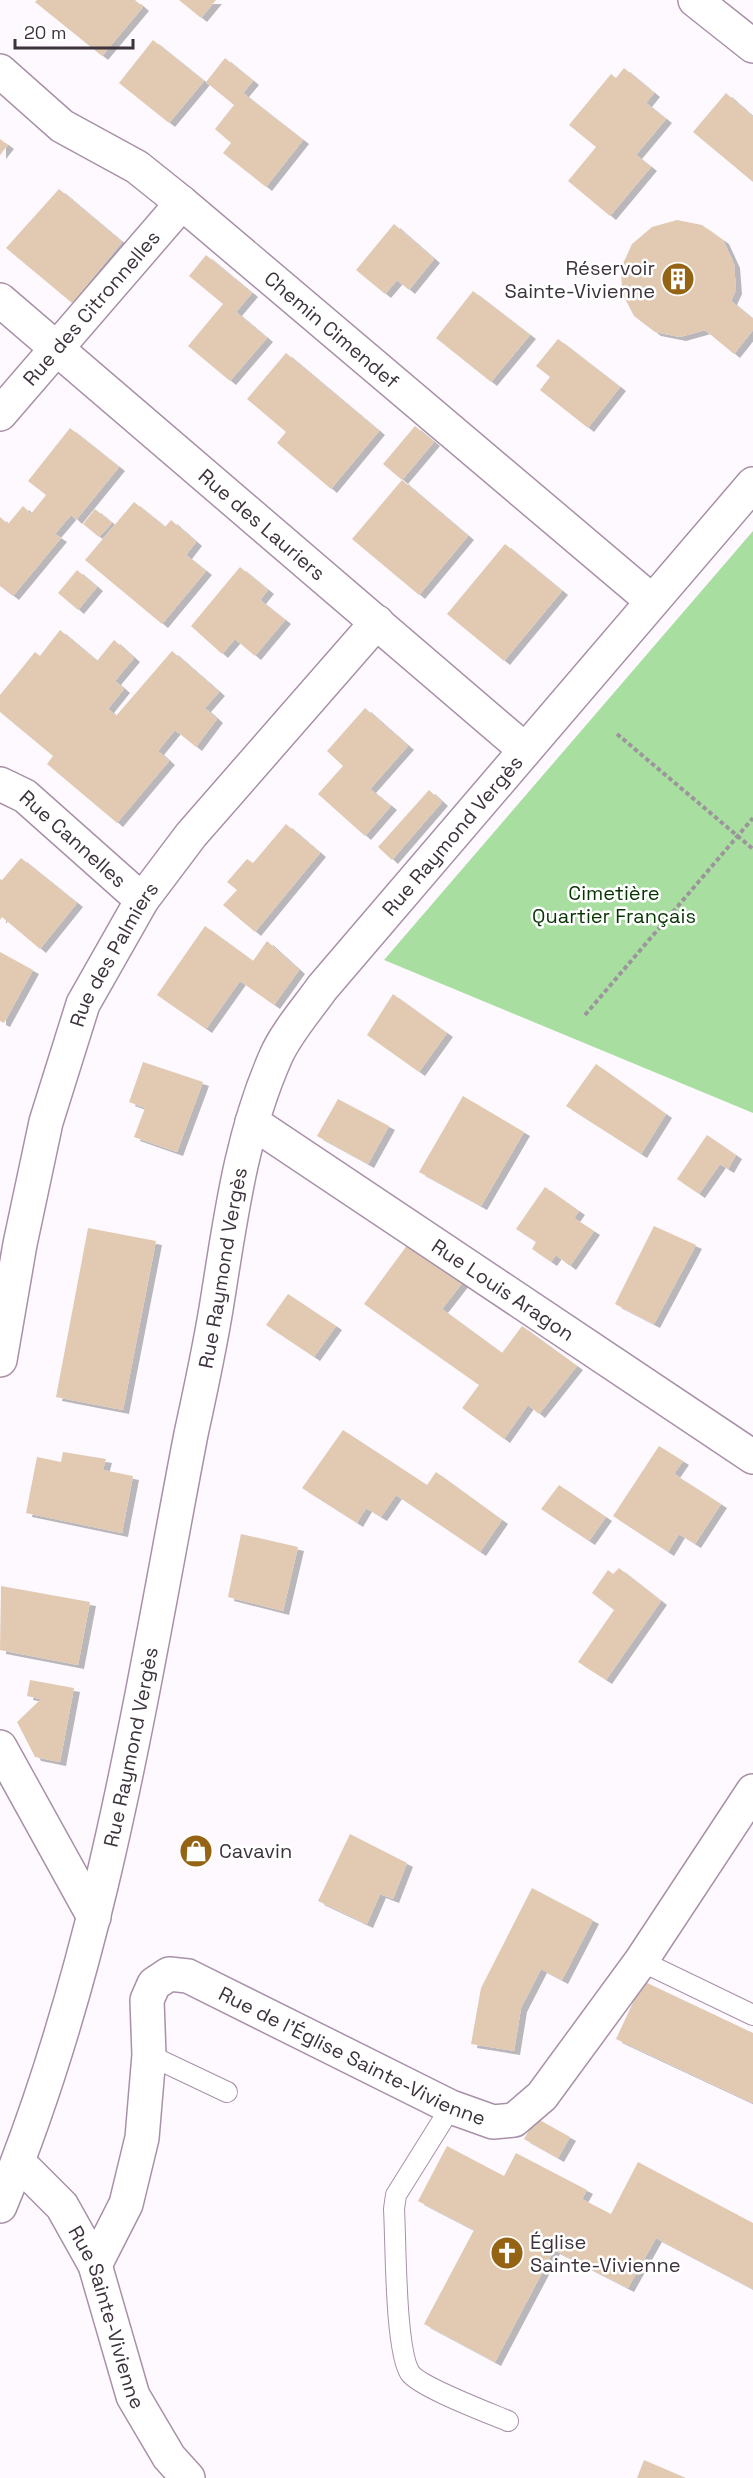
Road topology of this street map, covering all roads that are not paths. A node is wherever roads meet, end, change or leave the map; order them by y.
1 (695, 0) edge
2 (753, 46) edge
3 (0, 71) edge
4 (182, 203) junction
5 (0, 300) edge
6 (58, 347) junction
7 (0, 414) edge
8 (753, 484) edge
9 (652, 601) junction
10 (377, 622) junction
11 (525, 750) junction
12 (0, 784) edge
13 (142, 900) junction
14 (252, 1122) junction
15 (0, 1360) edge
16 (753, 1457) edge
17 (0, 1747) edge
18 (753, 1791) edge
19 (94, 1917) junction
20 (641, 1961) junction
21 (753, 2015) edge
22 (149, 2055) junction
23 (227, 2092) dead end
24 (451, 2107) junction
25 (18, 2162) junction
26 (0, 2206) edge
27 (95, 2265) junction
28 (508, 2421) dead end
29 (188, 2478) edge

1 - 2 street
3 - 4 street, Chemin Cimendef
4 - 6 street, Rue des Citronnelles
4 - 9 street, Chemin Cimendef
5 - 6 street, Rue des Lauriers
6 - 7 street, Rue des Citronnelles
6 - 10 street, Rue des Lauriers
8 - 9 street, Rue Raymond Vergès
9 - 11 street, Rue Raymond Vergès
10 - 11 street, Rue des Lauriers
10 - 13 street, Rue des Palmiers
11 - 14 street, Rue Raymond Vergès
12 - 13 street, Rue Cannelles
13 - 15 street, Rue des Palmiers
14 - 16 street, Rue Louis Aragon
14 - 19 street, Rue Raymond Vergès
17 - 19 street
18 - 20 street, Rue de l'Église Sainte-Vivienne
19 - 25 street, Rue Raymond Vergès
20 - 21 lane
20 - 24 street, Rue de l'Église Sainte-Vivienne
22 - 23 lane
22 - 24 street, Rue de l'Église Sainte-Vivienne
22 - 27 street, Rue de l'Église Sainte-Vivienne
24 - 28 lane
25 - 26 street, Rue Raymond Vergès
25 - 27 street, Rue Sainte-Vivienne
27 - 29 street, Rue Sainte-Vivienne

